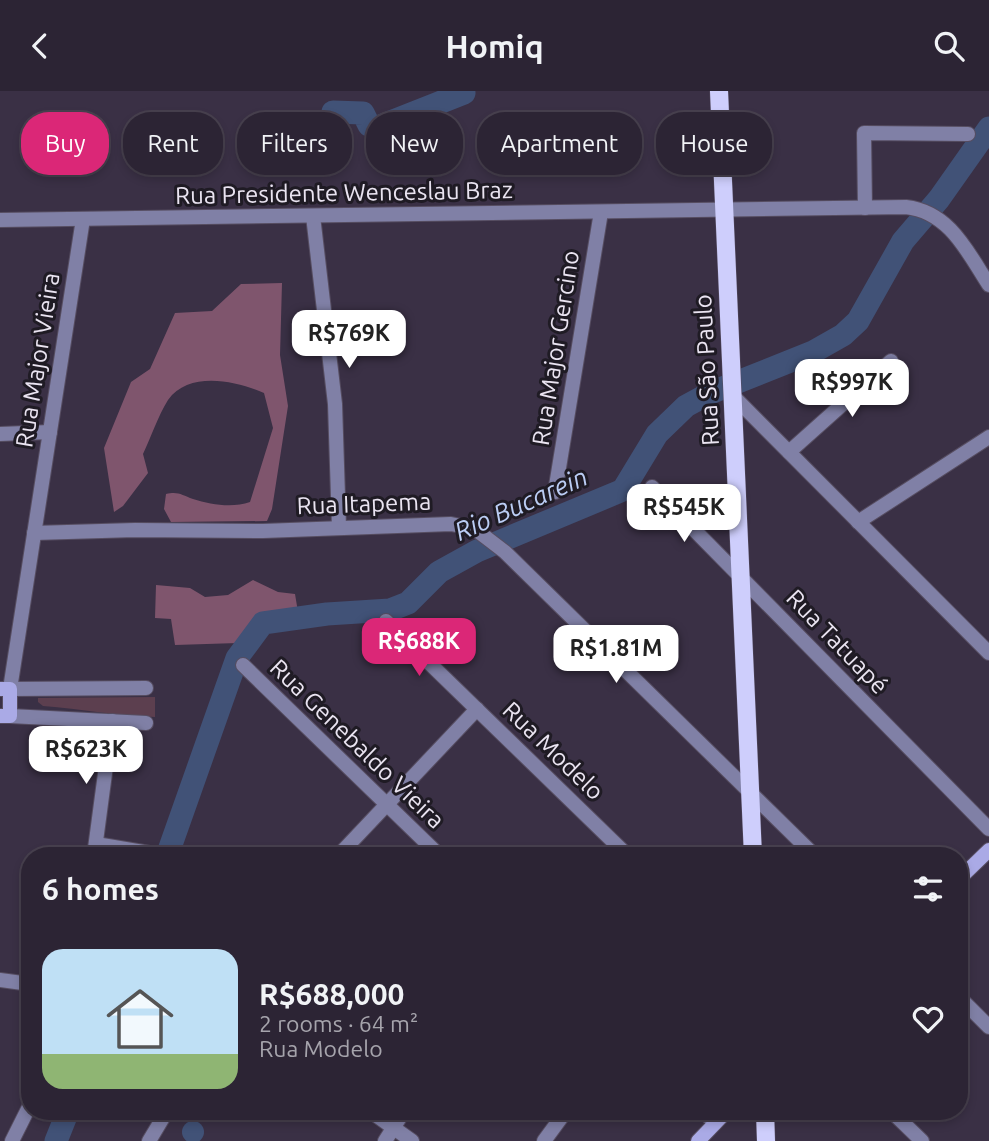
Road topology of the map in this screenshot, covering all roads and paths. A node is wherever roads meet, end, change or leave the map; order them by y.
1 (719, 91) edge
2 (968, 134) dead end
3 (865, 208) junction
4 (724, 210) junction
5 (601, 212) junction
6 (313, 216) junction
7 (83, 219) junction
8 (0, 220) edge
9 (988, 280) edge
10 (891, 361) dead end
11 (733, 396) junction
12 (50, 432) junction
13 (0, 434) edge
14 (989, 437) edge
15 (789, 452) junction
16 (652, 487) dead end
17 (555, 492) dead end
18 (858, 522) junction
19 (339, 527) junction
20 (34, 533) junction
21 (741, 576) junction
22 (386, 621) dead end
23 (989, 653) edge
24 (243, 665) dead end
25 (146, 688) dead end
26 (5, 689) edge
27 (477, 709) junction
28 (5, 716) edge
29 (112, 721) junction
30 (146, 723) dead end
31 (750, 792) junction
32 (387, 804) junction
33 (989, 829) edge
34 (95, 847) edge
35 (346, 847) edge
36 (431, 847) edge
37 (616, 847) edge
38 (753, 847) edge
39 (806, 847) edge
40 (989, 850) edge
41 (968, 871) edge
42 (0, 980) edge
43 (21, 983) edge
44 (968, 1006) edge
45 (989, 1027) edge
46 (22, 1120) edge
47 (162, 1120) edge
48 (382, 1120) edge
49 (398, 1120) edge
50 (559, 1120) edge
51 (712, 1120) edge
52 (718, 1120) edge
53 (765, 1120) edge
54 (900, 1120) edge
55 (715, 1123) junction
56 (393, 1128) junction
57 (12, 1141) edge
58 (149, 1141) edge
59 (385, 1141) edge
60 (412, 1141) edge
61 (544, 1141) edge
62 (698, 1141) edge
63 (766, 1141) edge
64 (922, 1141) edge

1 - 4 main road, Rua São Paulo
2 - 3 street
3 - 4 street, Rua Presidente Wenceslau Braz
3 - 9 street, Rua Presidente Wenceslau Braz
4 - 5 street, Rua Presidente Wenceslau Braz
4 - 11 main road, Rua São Paulo
5 - 6 street, Rua Presidente Wenceslau Braz
5 - 17 street, Rua Major Gercino
6 - 7 street, Rua Presidente Wenceslau Braz
6 - 19 street
7 - 8 street, Rua Presidente Wenceslau Braz
7 - 12 street, Rua Major Vieira
10 - 15 street
11 - 15 street
11 - 21 main road, Rua São Paulo
12 - 13 street
12 - 20 street, Rua Major Vieira
14 - 18 street
15 - 18 street
16 - 21 street, Rua Tatuapé
18 - 23 street
19 - 20 street, Rua Itapema
19 - 31 street, Rua Itapema
20 - 26 street, Rua Major Vieira
21 - 31 main road, Rua São Paulo
21 - 33 street, Rua Tatuapé
22 - 27 street, Rua Modelo
24 - 32 street, Rua Genebaldo Vieira
25 - 26 street
26 - 28 street, Rua Major Vieira
27 - 32 street
27 - 37 street, Rua Modelo
28 - 29 street
29 - 30 street
29 - 34 street
31 - 38 main road, Rua São Paulo
31 - 39 street, Rua Itapema
32 - 35 street
32 - 36 street, Rua Genebaldo Vieira
40 - 41 street
42 - 43 street
44 - 45 street
46 - 57 street
47 - 58 street
48 - 56 street
49 - 56 street
50 - 61 street
51 - 55 street
52 - 55 street
53 - 63 main road
54 - 64 street
55 - 62 street
56 - 59 street
56 - 60 street

